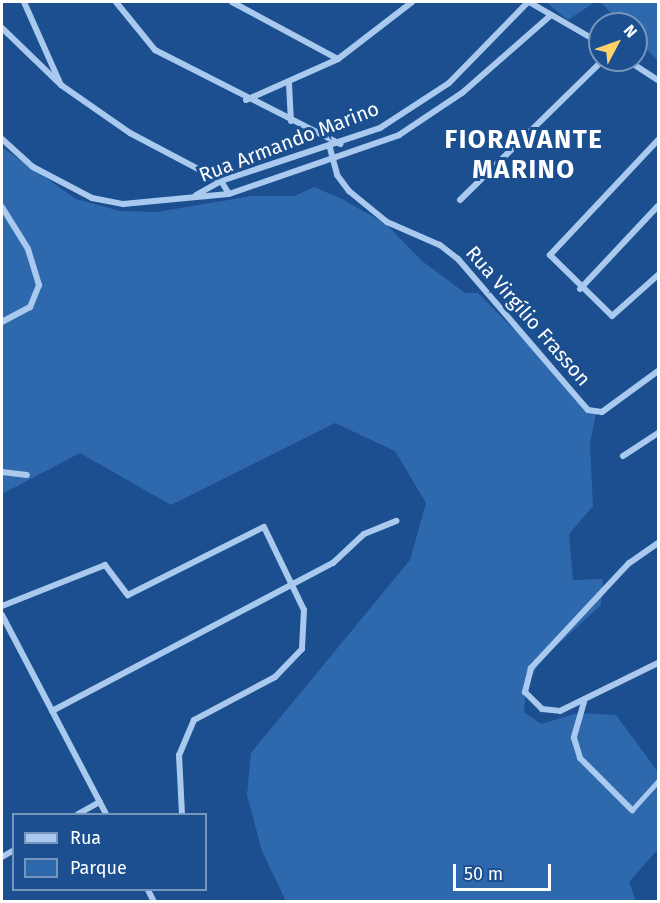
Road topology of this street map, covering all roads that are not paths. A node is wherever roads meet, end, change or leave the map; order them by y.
1 (24, 2) edge
2 (116, 2) edge
3 (232, 2) edge
4 (412, 2) edge
5 (529, 2) edge
6 (551, 15) junction
7 (2, 28) edge
8 (588, 37) edge
9 (338, 59) junction
10 (591, 72) edge
11 (289, 84) junction
12 (61, 85) junction
13 (246, 100) junction
14 (291, 121) junction
15 (2, 139) edge
16 (658, 140) edge
17 (340, 144) junction
18 (330, 148) junction
19 (332, 161) junction
20 (221, 181) junction
21 (229, 194) junction
22 (196, 195) junction
23 (460, 200) dead end
24 (658, 206) edge
25 (2, 207) edge
26 (658, 274) edge
27 (580, 289) junction
28 (2, 322) edge
29 (658, 371) edge
30 (658, 433) edge
31 (623, 456) dead end
32 (2, 472) edge
33 (27, 475) dead end
34 (396, 521) dead end
35 (658, 543) edge
36 (291, 583) junction
37 (2, 606) edge
38 (2, 615) edge
39 (658, 663) edge
40 (584, 702) junction
41 (52, 711) junction
42 (658, 781) edge
43 (100, 802) junction
44 (632, 810) joint
45 (80, 813) edge
46 (106, 813) edge
47 (182, 813) edge

1 - 12 street
2 - 13 street
3 - 9 street
4 - 9 street
5 - 6 street
5 - 17 street, Rua Armando Marino
6 - 8 street
6 - 19 street, Rua Armando Marino
7 - 12 street
9 - 11 street
10 - 23 street
11 - 13 street
11 - 14 street
12 - 20 street
13 - 14 street
14 - 17 street
15 - 22 street, Rua Armando Marino
16 - 27 street
17 - 18 street, Rua Armando Marino
18 - 19 street, Rua Virgílio Frasson
18 - 20 street, Rua Armando Marino
19 - 21 street, Rua Armando Marino
19 - 29 street, Rua Virgílio Frasson
20 - 21 street
20 - 22 street, Rua Armando Marino
21 - 22 street, Rua Armando Marino
24 - 27 street
25 - 28 street
26 - 27 street
30 - 31 street
32 - 33 street
34 - 36 street
35 - 40 street
36 - 37 street
36 - 41 street
36 - 47 street
38 - 41 street
39 - 40 street
40 - 44 street
41 - 43 street
42 - 44 lane
43 - 45 street
43 - 46 street

